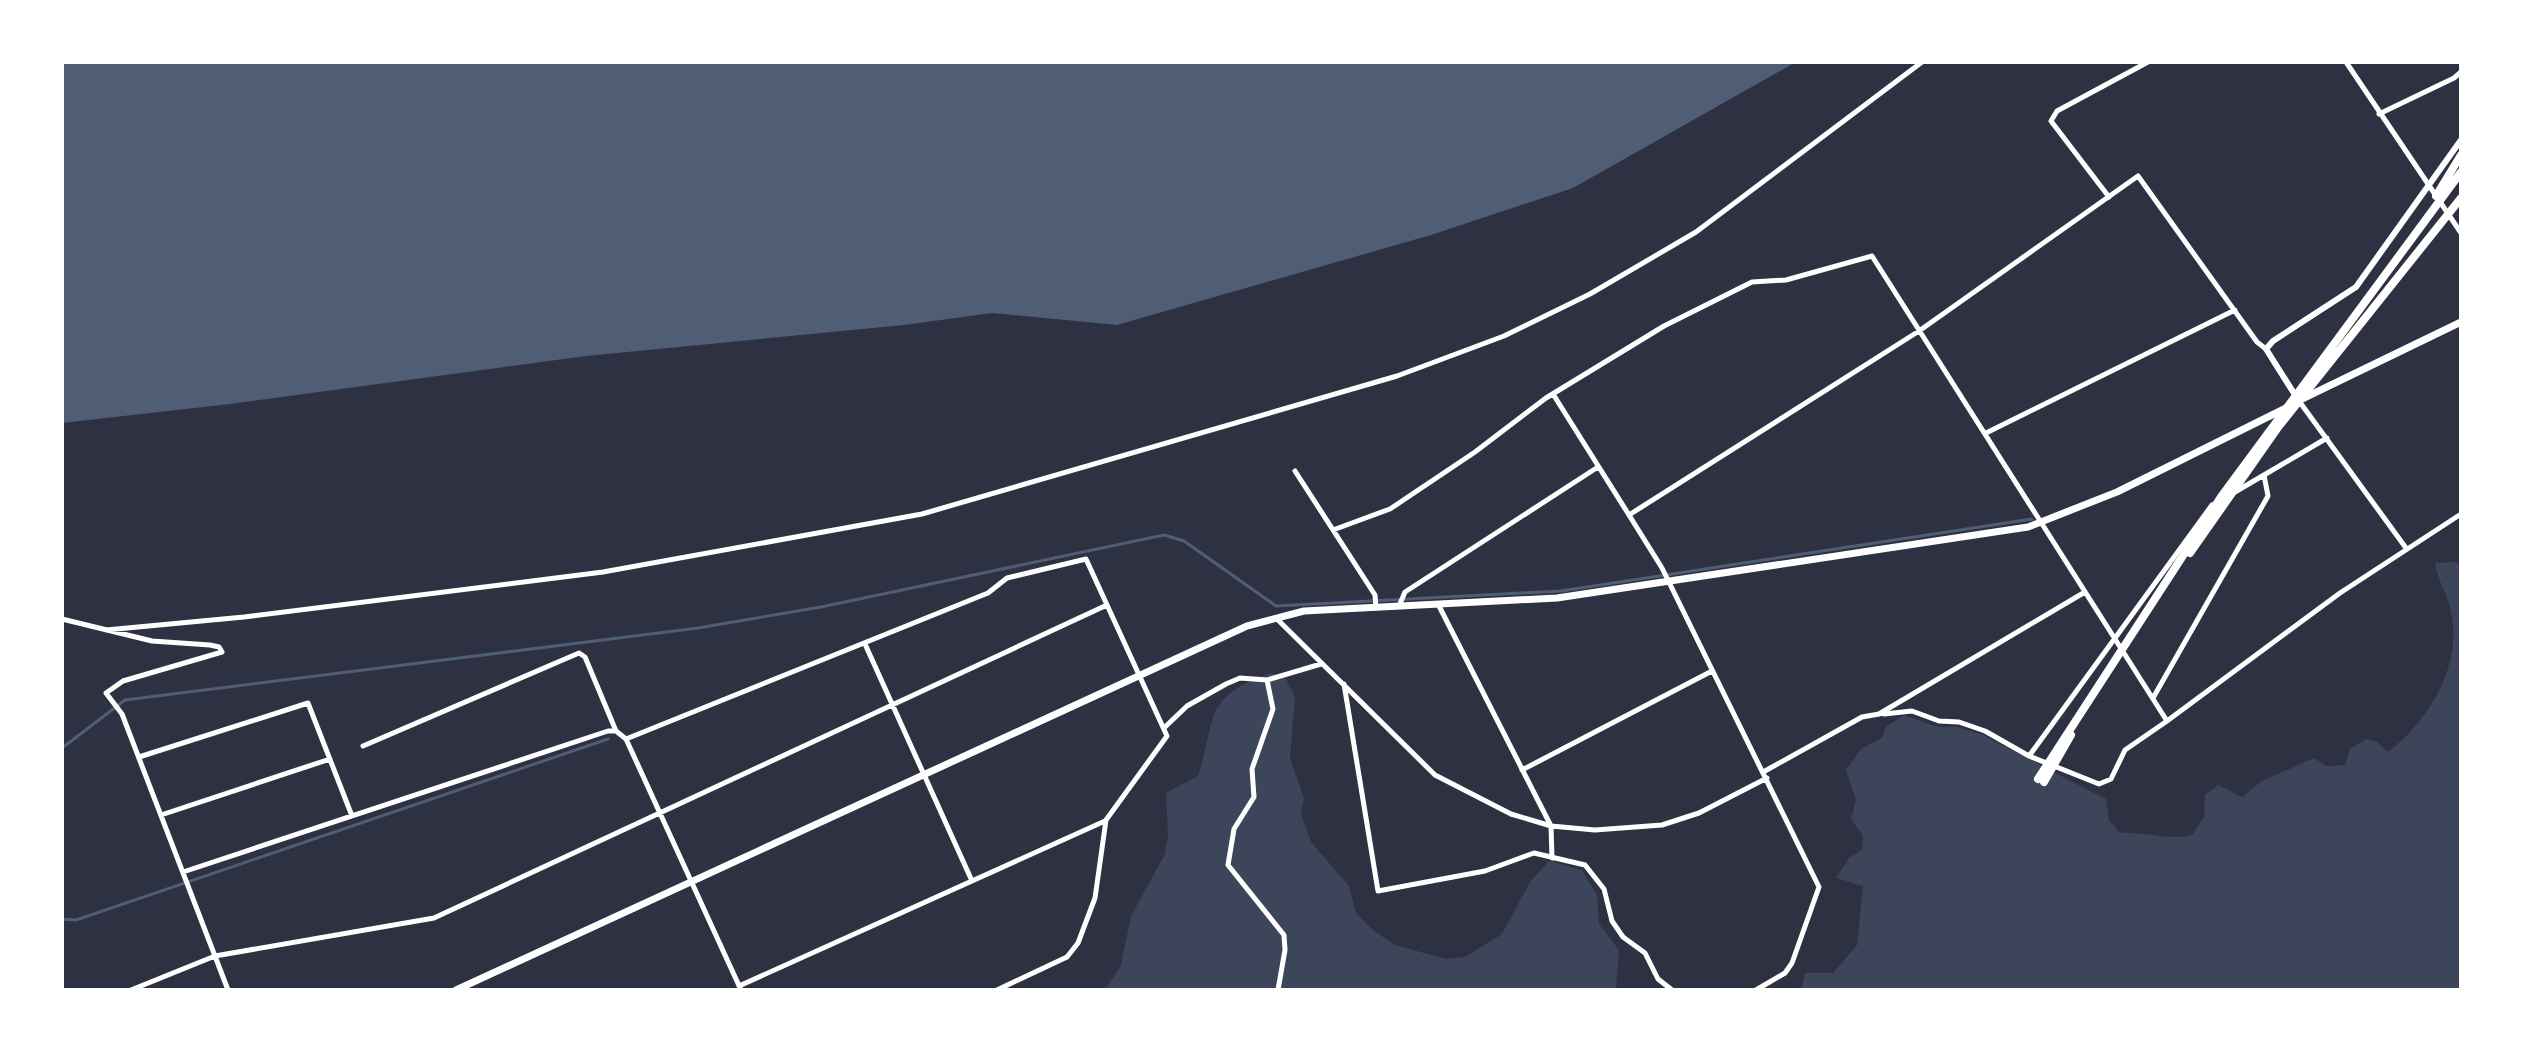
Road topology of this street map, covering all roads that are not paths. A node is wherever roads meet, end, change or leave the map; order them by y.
1 (1922, 62) edge
2 (2148, 62) edge
3 (2346, 62) edge
4 (2461, 72) edge
5 (2379, 114) junction
6 (2461, 140) edge
7 (2461, 155) edge
8 (2461, 172) edge
9 (2427, 184) junction
10 (2109, 197) junction
11 (2461, 198) edge
12 (2461, 207) edge
13 (2417, 227) junction
14 (2461, 231) edge
15 (2430, 237) junction
16 (2235, 310) junction
17 (2461, 322) edge
18 (1919, 331) junction
19 (2266, 349) junction
20 (1553, 394) junction
21 (2299, 401) junction
22 (1986, 433) junction
23 (2327, 438) junction
24 (1598, 467) junction
25 (1295, 471) dead end
26 (2264, 475) junction
27 (2461, 514) edge
28 (1629, 515) junction
29 (2041, 524) junction
30 (1333, 530) junction
31 (2406, 548) junction
32 (1666, 583) junction
33 (2085, 592) junction
34 (1438, 604) junction
35 (1107, 605) junction
36 (1399, 606) junction
37 (1376, 608) junction
38 (1276, 618) junction
39 (62, 619) edge
40 (106, 630) junction
41 (2116, 640) junction
42 (865, 644) junction
43 (1321, 664) junction
44 (1712, 671) junction
45 (1139, 674) junction
46 (1267, 680) junction
47 (1344, 684) junction
48 (2153, 698) junction
49 (895, 705) junction
50 (1879, 714) junction
51 (2167, 721) junction
52 (1164, 728) junction
53 (616, 731) junction
54 (626, 739) junction
55 (363, 746) dead end
56 (2029, 756) junction
57 (139, 757) junction
58 (330, 759) junction
59 (1522, 770) junction
60 (1765, 771) junction
61 (924, 772) junction
62 (1767, 778) junction
63 (661, 812) junction
64 (161, 815) junction
65 (353, 816) junction
66 (1106, 820) junction
67 (1551, 826) junction
68 (1552, 858) junction
69 (183, 872) junction
70 (692, 880) junction
71 (972, 881) junction
72 (215, 956) junction
73 (740, 988) edge
74 (131, 990) edge
75 (228, 990) edge
76 (456, 990) edge
77 (997, 990) edge
78 (1278, 990) edge
79 (1672, 990) edge
80 (1756, 990) edge

1 - 40 street
2 - 10 street
3 - 5 street
4 - 5 street
5 - 9 street
6 - 9 street
7 - 13 highway
8 - 13 highway
9 - 14 street
9 - 19 street
10 - 16 street
10 - 18 street
11 - 15 highway
12 - 15 highway
13 - 15 highway
16 - 19 street
16 - 22 street
17 - 21 main road
18 - 20 street
18 - 22 street
18 - 28 street
19 - 21 street
20 - 24 street
20 - 30 street
21 - 23 street
21 - 29 main road
22 - 29 street
23 - 26 street
23 - 31 street
24 - 28 street
24 - 36 street
25 - 30 street
26 - 41 street
26 - 48 street
27 - 31 street
28 - 32 street
29 - 32 main road
29 - 33 street
30 - 37 street
31 - 51 street
32 - 34 main road
32 - 44 street
33 - 41 street
33 - 50 street
34 - 36 main road
34 - 59 street
35 - 42 street
35 - 45 street
35 - 49 street
36 - 37 main road
37 - 38 main road
38 - 43 street
38 - 45 main road
39 - 40 street
40 - 57 street
41 - 48 street
41 - 56 street
42 - 49 street
42 - 54 street
43 - 46 street
43 - 47 street
44 - 59 street
44 - 60 street
45 - 52 street
45 - 61 main road
46 - 52 street
46 - 78 street
47 - 67 street
47 - 68 street
48 - 51 street
49 - 61 street
49 - 63 street
50 - 56 street
50 - 60 street
51 - 56 street
52 - 66 street
53 - 54 street
53 - 55 street
53 - 65 street
54 - 63 street
57 - 58 street
57 - 64 street
58 - 64 street
58 - 65 street
59 - 67 street
60 - 62 street
61 - 70 main road
61 - 71 street
62 - 67 street
62 - 80 street
63 - 70 street
63 - 72 street
64 - 69 street
65 - 69 street
66 - 71 street
66 - 77 street
67 - 68 street
68 - 79 street
69 - 72 street
70 - 73 street
70 - 76 main road
71 - 73 street
72 - 74 street
72 - 75 street

